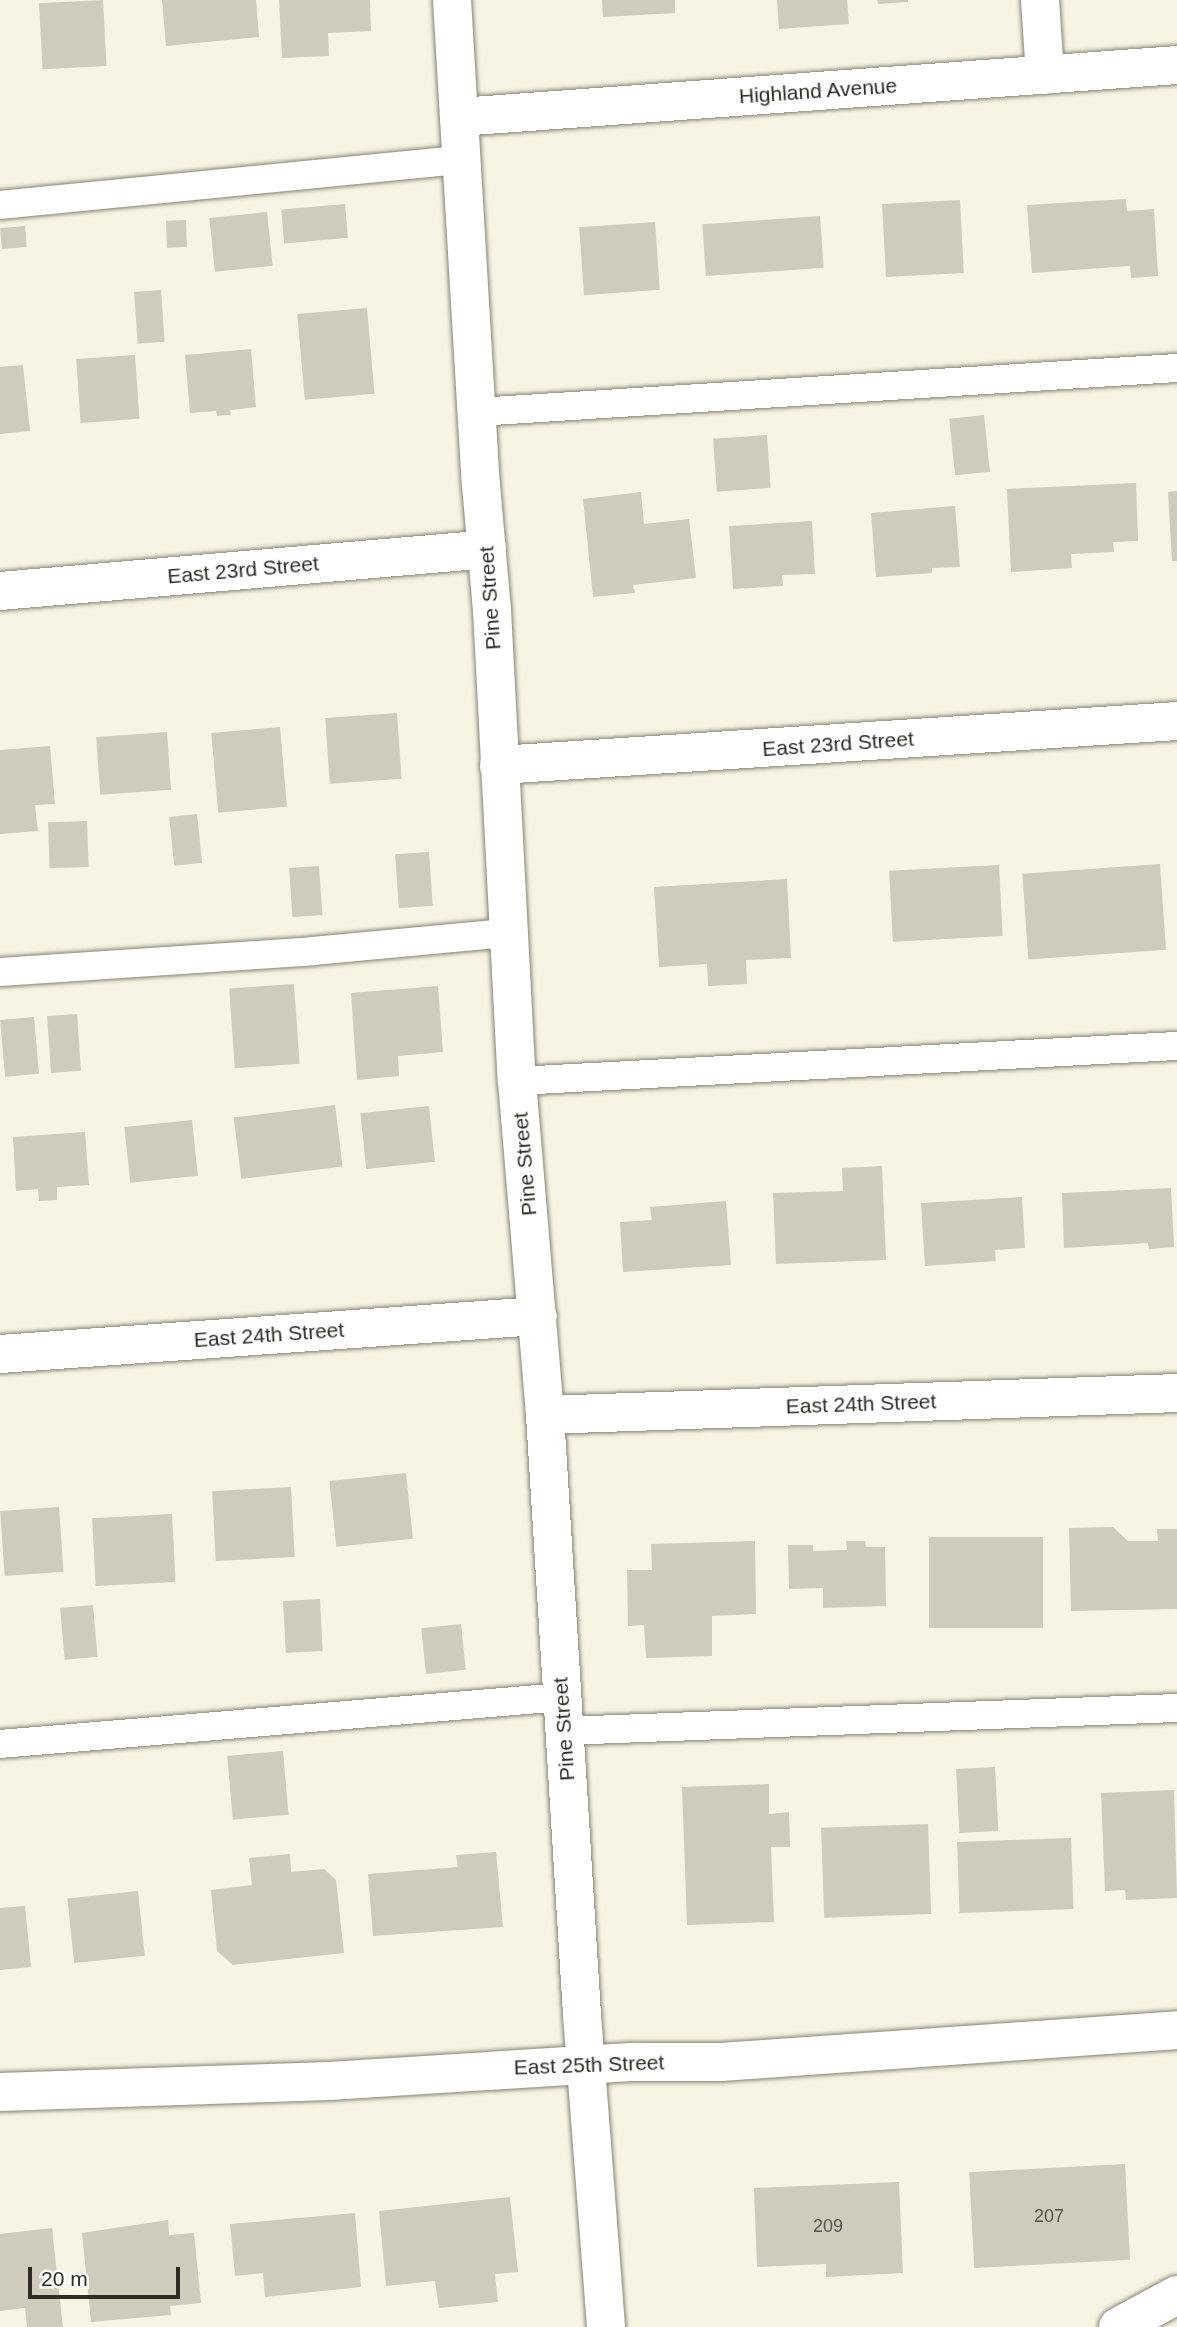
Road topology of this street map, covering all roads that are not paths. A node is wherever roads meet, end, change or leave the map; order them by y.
1 (452, 0) edge
2 (1040, 0) edge
3 (1177, 65) edge
4 (1045, 75) junction
5 (458, 117) junction
6 (460, 160) junction
7 (0, 205) edge
8 (1177, 369) edge
9 (477, 412) junction
10 (487, 549) junction
11 (0, 591) edge
12 (1177, 721) edge
13 (499, 765) junction
14 (508, 933) junction
15 (0, 972) edge
16 (1177, 1046) edge
17 (517, 1081) junction
18 (538, 1316) junction
19 (0, 1354) edge
20 (1177, 1394) edge
21 (545, 1415) junction
22 (1177, 1708) edge
23 (563, 1714) junction
24 (0, 1744) edge
25 (1177, 2030) edge
26 (586, 2064) junction
27 (0, 2092) edge
28 (1177, 2295) edge
29 (606, 2327) edge
30 (1118, 2327) edge

1 - 5 street, Pine Street
2 - 4 street
3 - 4 street, Highland Avenue
4 - 5 street, Highland Avenue
5 - 6 street, Pine Street
6 - 7 lane
6 - 9 street, Pine Street
8 - 9 lane
9 - 10 street, Pine Street
10 - 11 street, East 23rd Street
10 - 13 street, Pine Street
12 - 13 street, East 23rd Street
13 - 14 street, Pine Street
14 - 15 lane
14 - 17 street, Pine Street
16 - 17 lane
17 - 18 street, Pine Street
18 - 19 street, East 24th Street
18 - 21 street, Pine Street
20 - 21 street, East 24th Street
21 - 23 street, Pine Street
22 - 23 lane
23 - 24 lane
23 - 26 street, Pine Street
25 - 26 street, East 25th Street
26 - 27 street, East 25th Street
26 - 29 street, Pine Street
28 - 30 street

